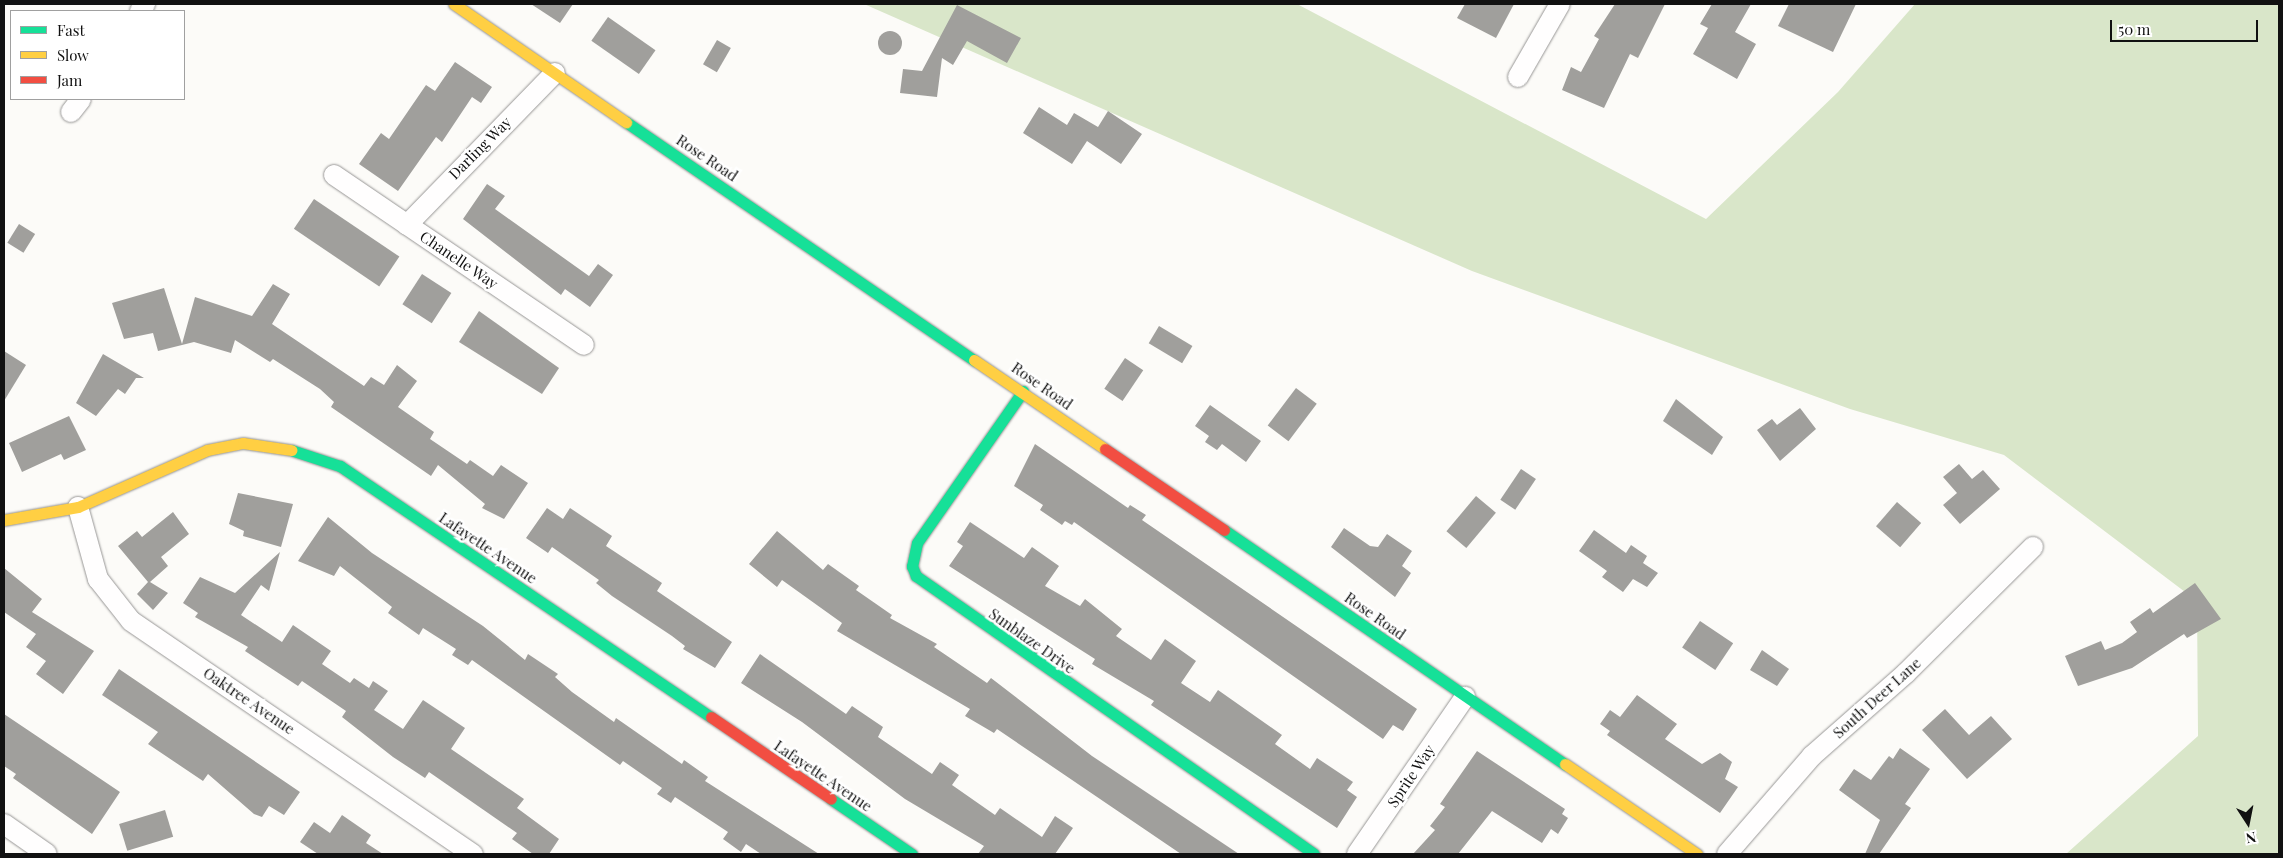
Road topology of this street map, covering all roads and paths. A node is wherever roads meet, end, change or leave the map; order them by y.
1 (454, 4) edge
2 (1560, 4) edge
3 (555, 73) junction
4 (1518, 77) dead end
5 (334, 175) dead end
6 (407, 225) junction
7 (584, 345) dead end
8 (1023, 391) junction
9 (78, 507) junction
10 (4, 520) edge
11 (2033, 547) dead end
12 (1465, 697) junction
13 (4, 824) edge
14 (47, 854) edge
15 (473, 854) edge
16 (912, 854) edge
17 (1314, 854) edge
18 (1358, 854) edge
19 (1697, 854) edge
20 (1727, 854) edge

1 - 3 street, Rose Road
2 - 4 street
3 - 6 street, Darling Way
3 - 8 street, Rose Road
5 - 6 street, Chanelle Way
6 - 7 street, Chanelle Way
8 - 12 street, Rose Road
8 - 17 street, Sunblaze Drive
9 - 10 street, Lafayette Avenue
9 - 15 street, Oaktree Avenue
9 - 16 street, Lafayette Avenue
11 - 20 street, South Deer Lane
12 - 18 street, Sprite Way
12 - 19 street, Rose Road
13 - 14 street

